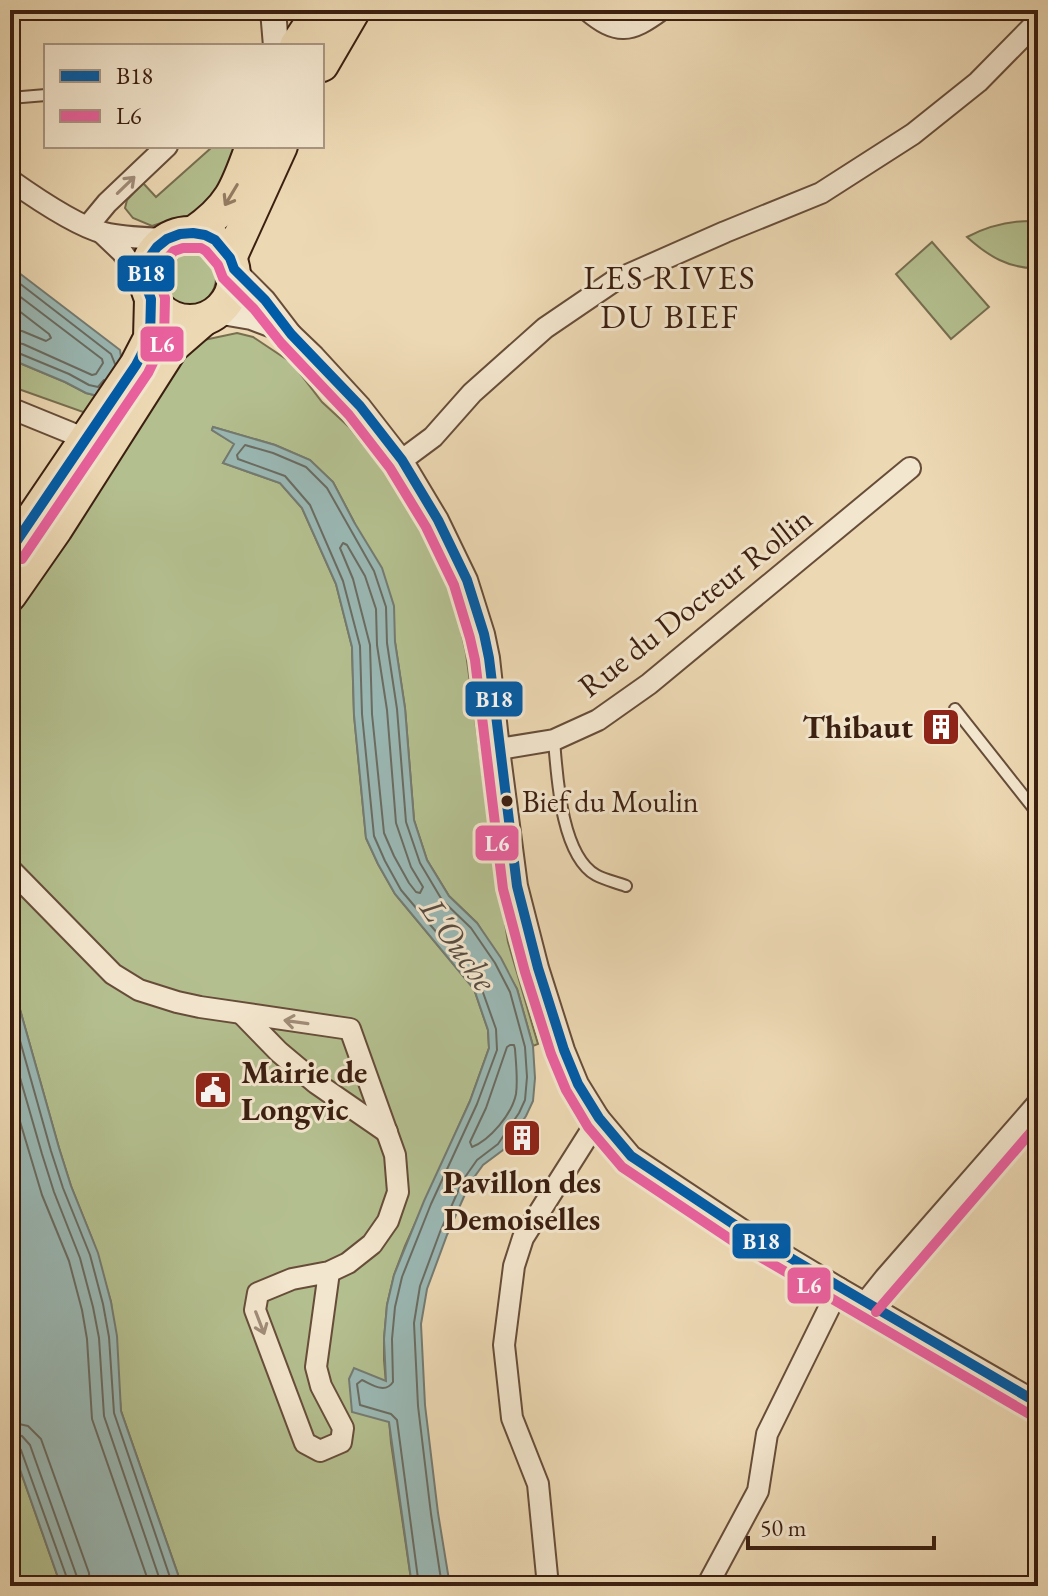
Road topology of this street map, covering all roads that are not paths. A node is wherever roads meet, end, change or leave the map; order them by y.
1 (273, 10) edge
2 (354, 10) edge
3 (587, 10) edge
4 (661, 10) edge
5 (321, 11) edge
6 (1038, 21) edge
7 (276, 44) edge
8 (297, 44) edge
9 (324, 62) edge
10 (44, 95) edge
11 (10, 98) edge
12 (165, 148) edge
13 (251, 148) edge
14 (280, 148) edge
15 (10, 180) edge
16 (95, 230) junction
17 (180, 236) junction
18 (232, 264) junction
19 (149, 292) junction
20 (210, 316) junction
21 (291, 334) junction
22 (161, 343) junction
23 (10, 408) edge
24 (96, 446) junction
25 (402, 460) junction
26 (910, 468) dead end
27 (10, 551) edge
28 (10, 595) edge
29 (955, 709) dead end
30 (554, 740) junction
31 (499, 749) junction
32 (1038, 814) edge
33 (10, 869) edge
34 (626, 886) dead end
35 (242, 1014) junction
36 (1038, 1103) edge
37 (599, 1118) junction
38 (387, 1132) junction
39 (329, 1272) junction
40 (839, 1288) junction
41 (865, 1303) junction
42 (1038, 1403) edge
43 (548, 1586) edge
44 (707, 1586) edge

1 - 7 street
2 - 9 main road
3 - 4 street
5 - 8 main road
6 - 25 street
10 - 11 lane
16 -> 12 street
13 -> 17 main road
14 - 18 main road
15 - 16 street
16 - 17 street
16 - 19 street
17 - 18 main road
17 - 19 main road
18 - 20 main road
18 - 21 street
19 - 20 main road
19 - 22 main road
20 - 21 street
20 - 22 main road
21 - 25 street
22 - 24 main road
23 - 24 street
24 - 27 main road
24 - 28 main road
25 - 31 street
26 - 30 street, Rue du Docteur Rollin
29 - 32 lane
30 - 31 street, Rue du Docteur Rollin
30 - 34 lane
31 - 37 street
33 - 35 street
35 - 38 street
38 -> 35 street
36 - 41 street
37 - 40 street
37 - 43 street
38 - 39 street
39 -> 39 street
40 - 41 street
40 - 44 street
41 - 42 street

